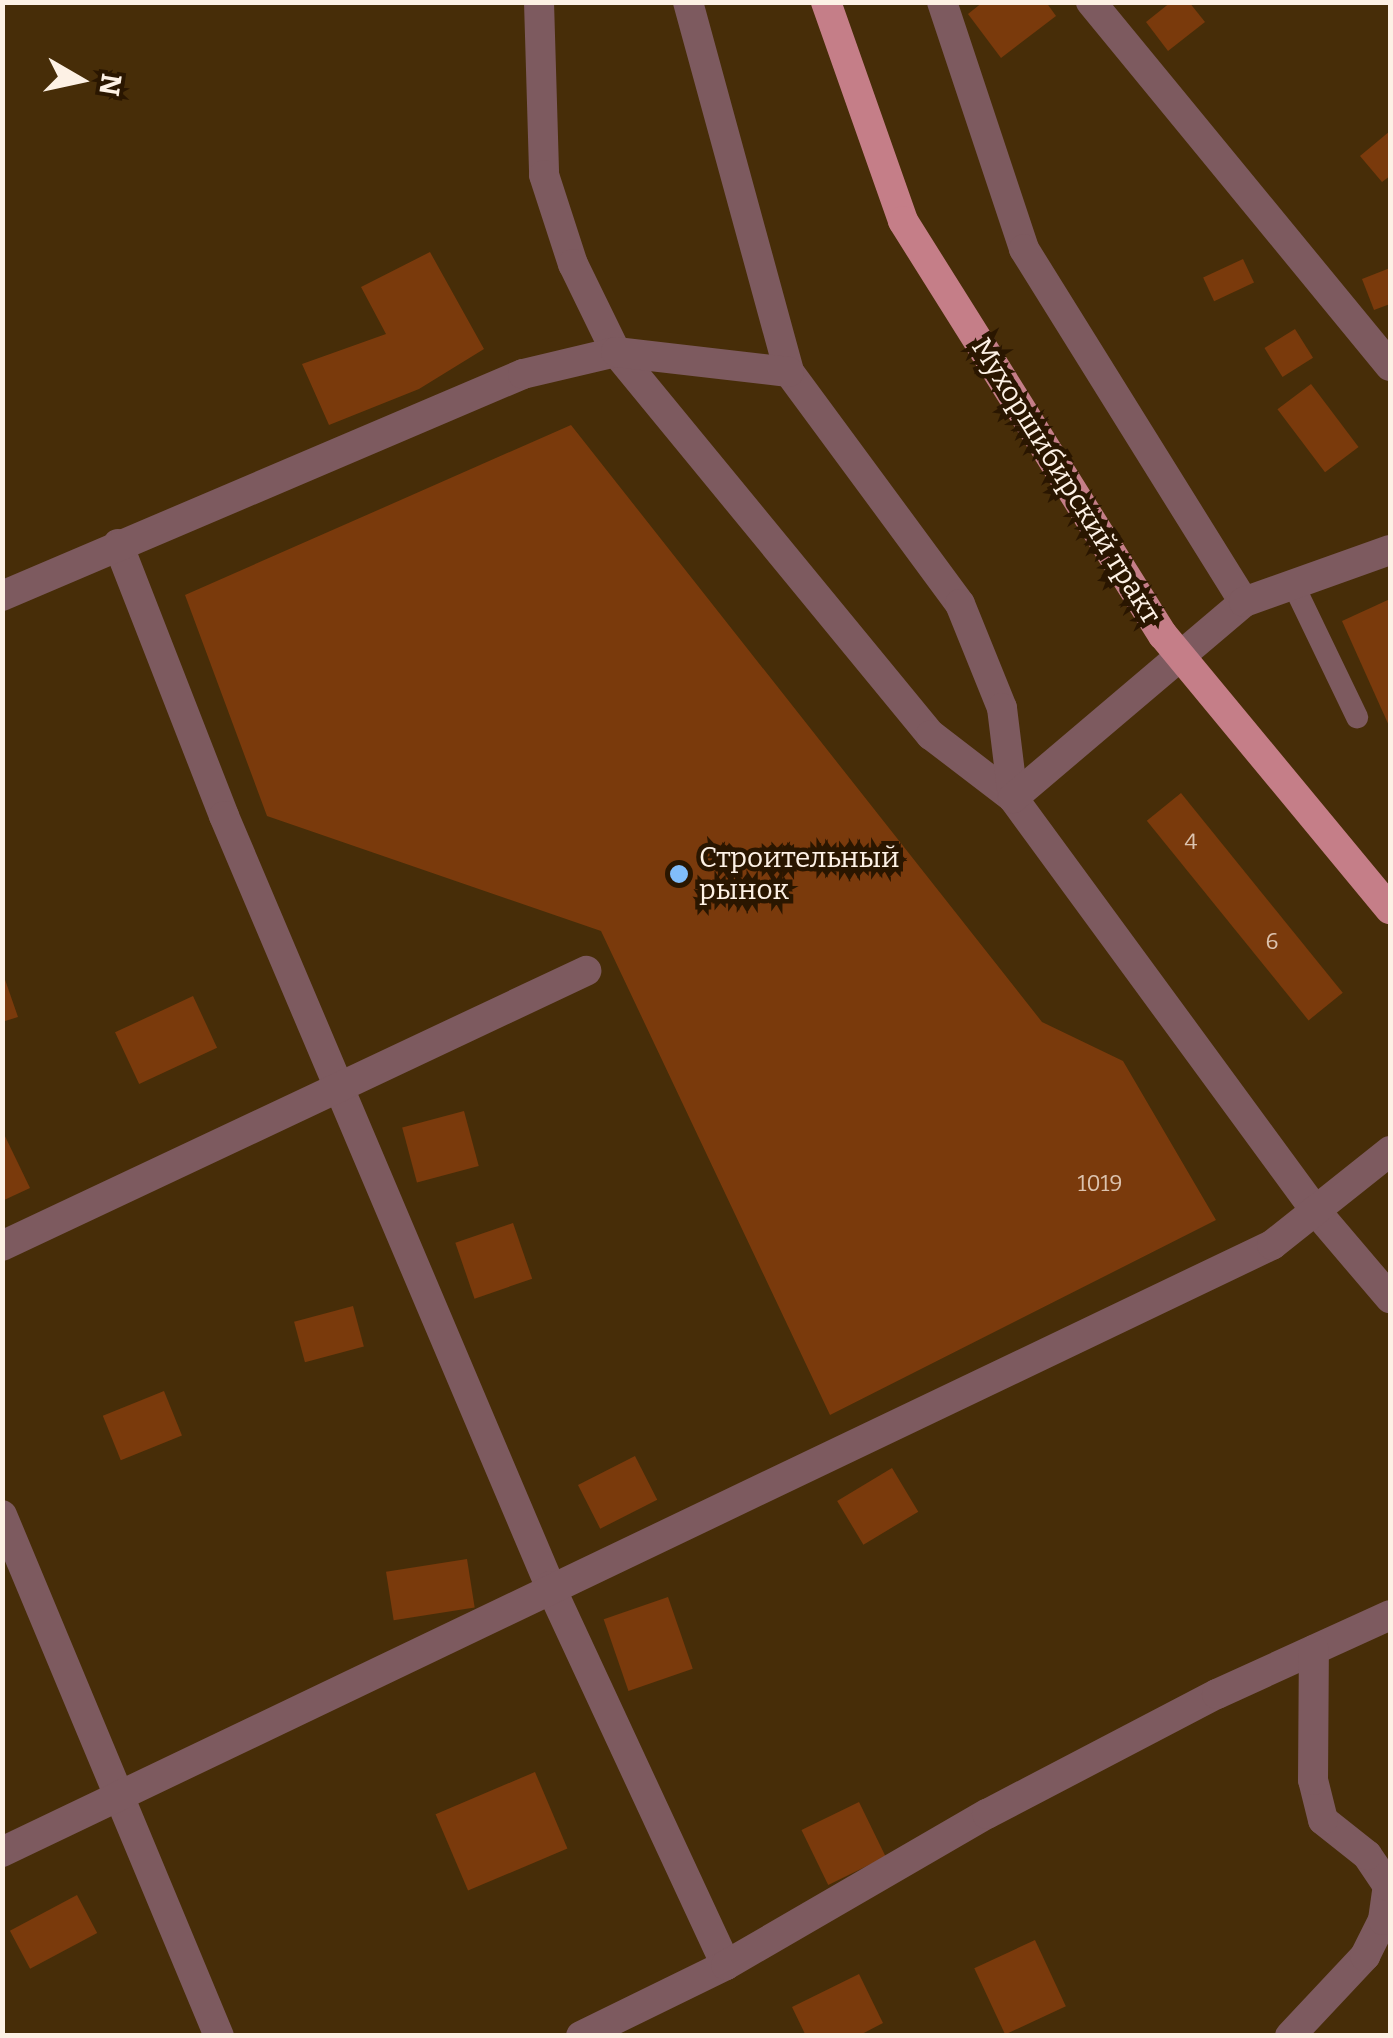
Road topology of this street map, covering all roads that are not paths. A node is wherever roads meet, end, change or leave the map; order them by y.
1 (539, 2) edge
2 (688, 2) edge
3 (826, 2) edge
4 (942, 2) edge
5 (1092, 2) edge
6 (616, 352) junction
7 (1390, 366) edge
8 (789, 372) junction
9 (118, 544) junction
10 (1390, 550) edge
11 (1294, 584) junction
12 (2, 596) edge
13 (1244, 602) junction
14 (1180, 656) junction
15 (1357, 717) dead end
16 (1013, 798) junction
17 (1390, 909) edge
18 (586, 971) dead end
19 (342, 1086) junction
20 (1390, 1151) edge
21 (1315, 1210) junction
22 (2, 1246) edge
23 (1390, 1298) edge
24 (2, 1515) edge
25 (550, 1586) junction
26 (1390, 1615) edge
27 (1314, 1650) junction
28 (120, 1796) junction
29 (2, 1852) edge
30 (726, 1965) junction
31 (220, 2036) edge
32 (581, 2036) edge
33 (1290, 2036) edge

1 - 6 street
2 - 8 street
3 - 14 main road, Мухоршибирский тракт
4 - 13 street
5 - 7 street
6 - 8 street
6 - 9 street
6 - 16 street
8 - 16 street
9 - 12 street
9 - 19 street
10 - 11 street
11 - 13 street
11 - 15 lane
13 - 14 street
14 - 16 street
14 - 17 main road, Мухоршибирский тракт
16 - 21 street
18 - 19 street
19 - 22 street
19 - 25 street
20 - 21 street
21 - 23 street
21 - 25 street
24 - 28 street
25 - 28 street
25 - 30 street
26 - 27 street
27 - 30 street
27 - 33 street
28 - 29 street
28 - 31 street
30 - 32 street

